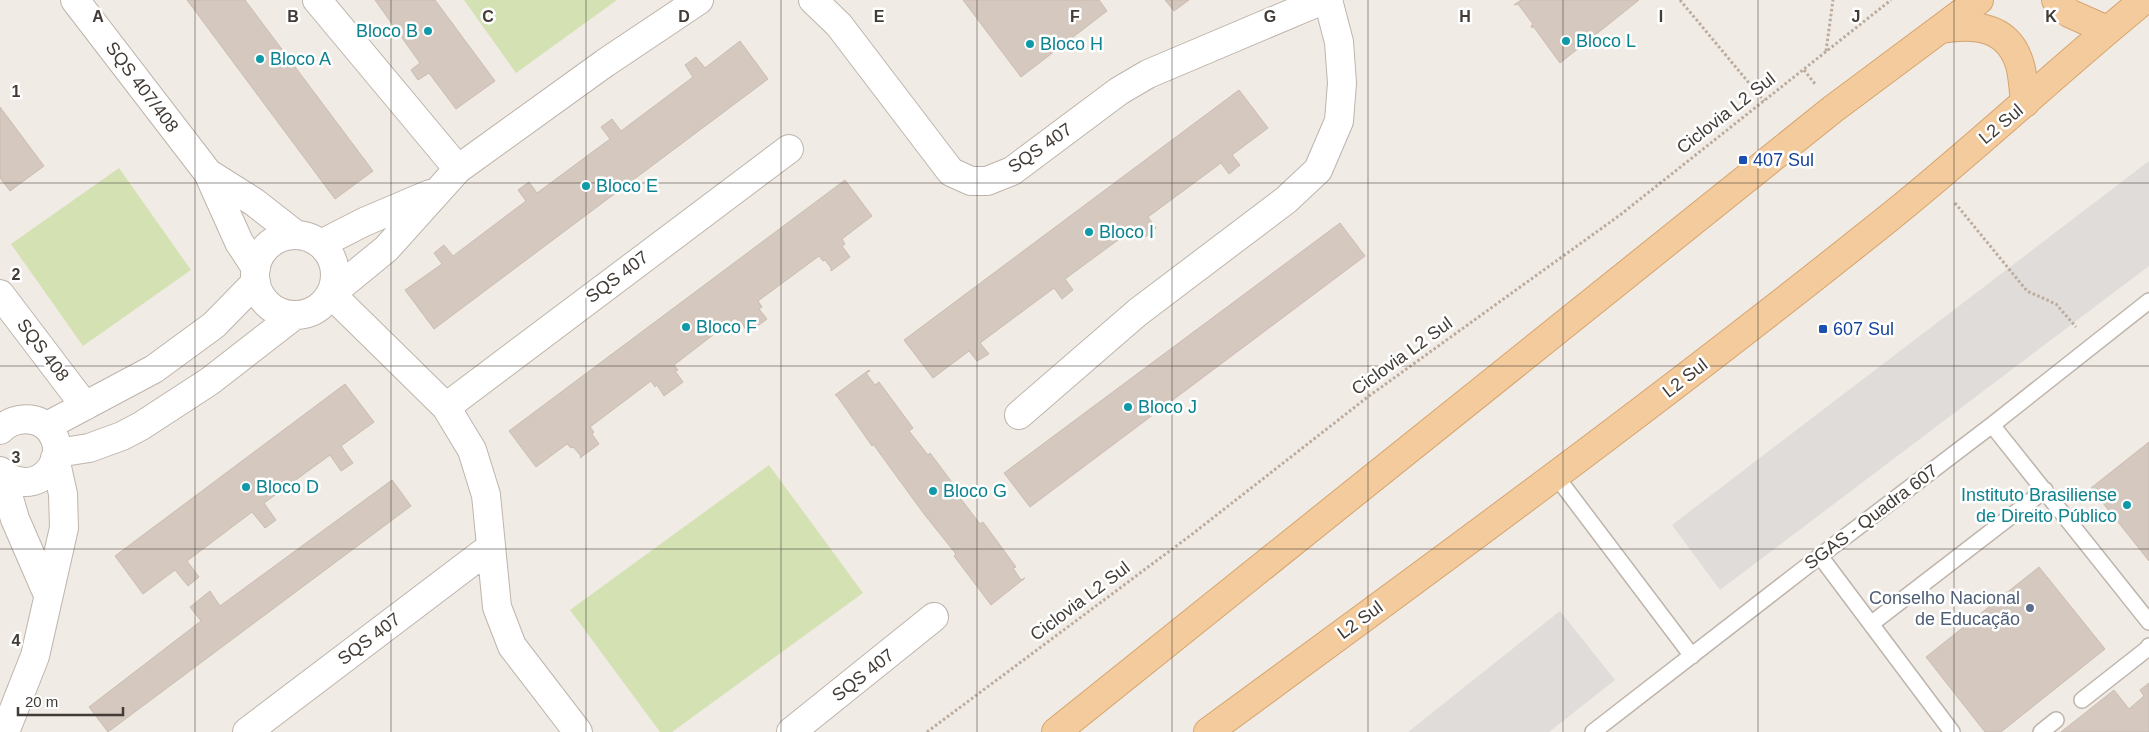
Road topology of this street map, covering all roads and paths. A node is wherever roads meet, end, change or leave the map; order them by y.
1 (76, 0) edge
2 (317, 0) edge
3 (699, 0) edge
4 (813, 0) edge
5 (1323, 0) edge
6 (1328, 0) edge
7 (1680, 0) edge
8 (1833, 0) edge
9 (1891, 0) edge
10 (1979, 0) edge
11 (2056, 0) edge
12 (2144, 0) edge
13 (1941, 29) junction
14 (2107, 30) junction
15 (1826, 52) junction
16 (1764, 101) junction
17 (2025, 103) junction
18 (789, 149) dead end
19 (458, 169) junction
20 (208, 174) junction
21 (1935, 179) junction
22 (436, 192) junction
23 (295, 234) junction
24 (321, 244) junction
25 (256, 275) junction
26 (0, 294) edge
27 (331, 294) junction
28 (2149, 301) edge
29 (295, 315) junction
30 (2092, 345) junction
31 (166, 360) junction
32 (188, 395) junction
33 (85, 406) junction
34 (446, 407) junction
35 (1019, 416) dead end
36 (1992, 425) junction
37 (46, 426) junction
38 (0, 430) edge
39 (56, 455) junction
40 (1, 472) edge
41 (1556, 476) junction
42 (2045, 490) junction
43 (491, 547) junction
44 (1820, 556) junction
45 (48, 595) junction
46 (934, 617) dead end
47 (2149, 622) edge
48 (1871, 624) junction
49 (2149, 646) edge
50 (1692, 656) junction
51 (2082, 700) dead end
52 (2056, 720) dead end
53 (5, 732) edge
54 (247, 732) edge
55 (578, 732) edge
56 (791, 732) edge
57 (927, 732) edge
58 (1056, 732) edge
59 (1208, 732) edge
60 (1593, 732) edge
61 (1952, 732) edge
62 (2041, 732) edge

1 - 20 street, SQS 407/408
2 - 19 street
3 - 19 street
4 - 5 street, SQS 407
6 - 35 street
7 - 16 path
8 - 15 path
9 - 15 path, Ciclovia L2 Sul
10 - 13 main road
11 - 14 main road
12 - 14 main road, L2 Sul
13 - 17 main road
13 - 58 main road
14 - 17 main road, L2 Sul
15 - 16 path, Ciclovia L2 Sul
16 - 57 path, Ciclovia L2 Sul
17 - 21 main road, L2 Sul
18 - 34 street, SQS 407
19 - 22 street
20 - 23 street, SQS 407/408
20 - 25 street, SQS 407/408
21 - 30 path
21 - 41 main road, L2 Sul
22 - 24 street
22 - 27 street
23 - 24 street
23 - 25 street
24 - 27 street
25 - 29 street
25 - 31 street
26 - 33 street, SQS 408
27 - 29 street
27 - 34 street
28 - 30 lane, SGAS - Quadra 607
29 - 32 street
30 - 36 lane, SGAS - Quadra 607
31 - 32 street
31 - 33 street
32 - 39 street
33 - 37 street
34 - 43 street
36 - 42 lane
36 - 44 lane, SGAS - Quadra 607
37 - 38 street
37 - 39 street
39 - 40 street
39 - 45 street
40 - 45 street
41 - 50 lane
41 - 59 main road, L2 Sul
42 - 47 lane
42 - 48 lane
43 - 54 street, SQS 407
43 - 55 street
44 - 48 lane
44 - 50 lane, SGAS - Quadra 607
45 - 53 street
46 - 56 street, SQS 407
48 - 61 lane
49 - 51 lane
50 - 60 lane, SGAS - Quadra 607
52 - 62 lane

